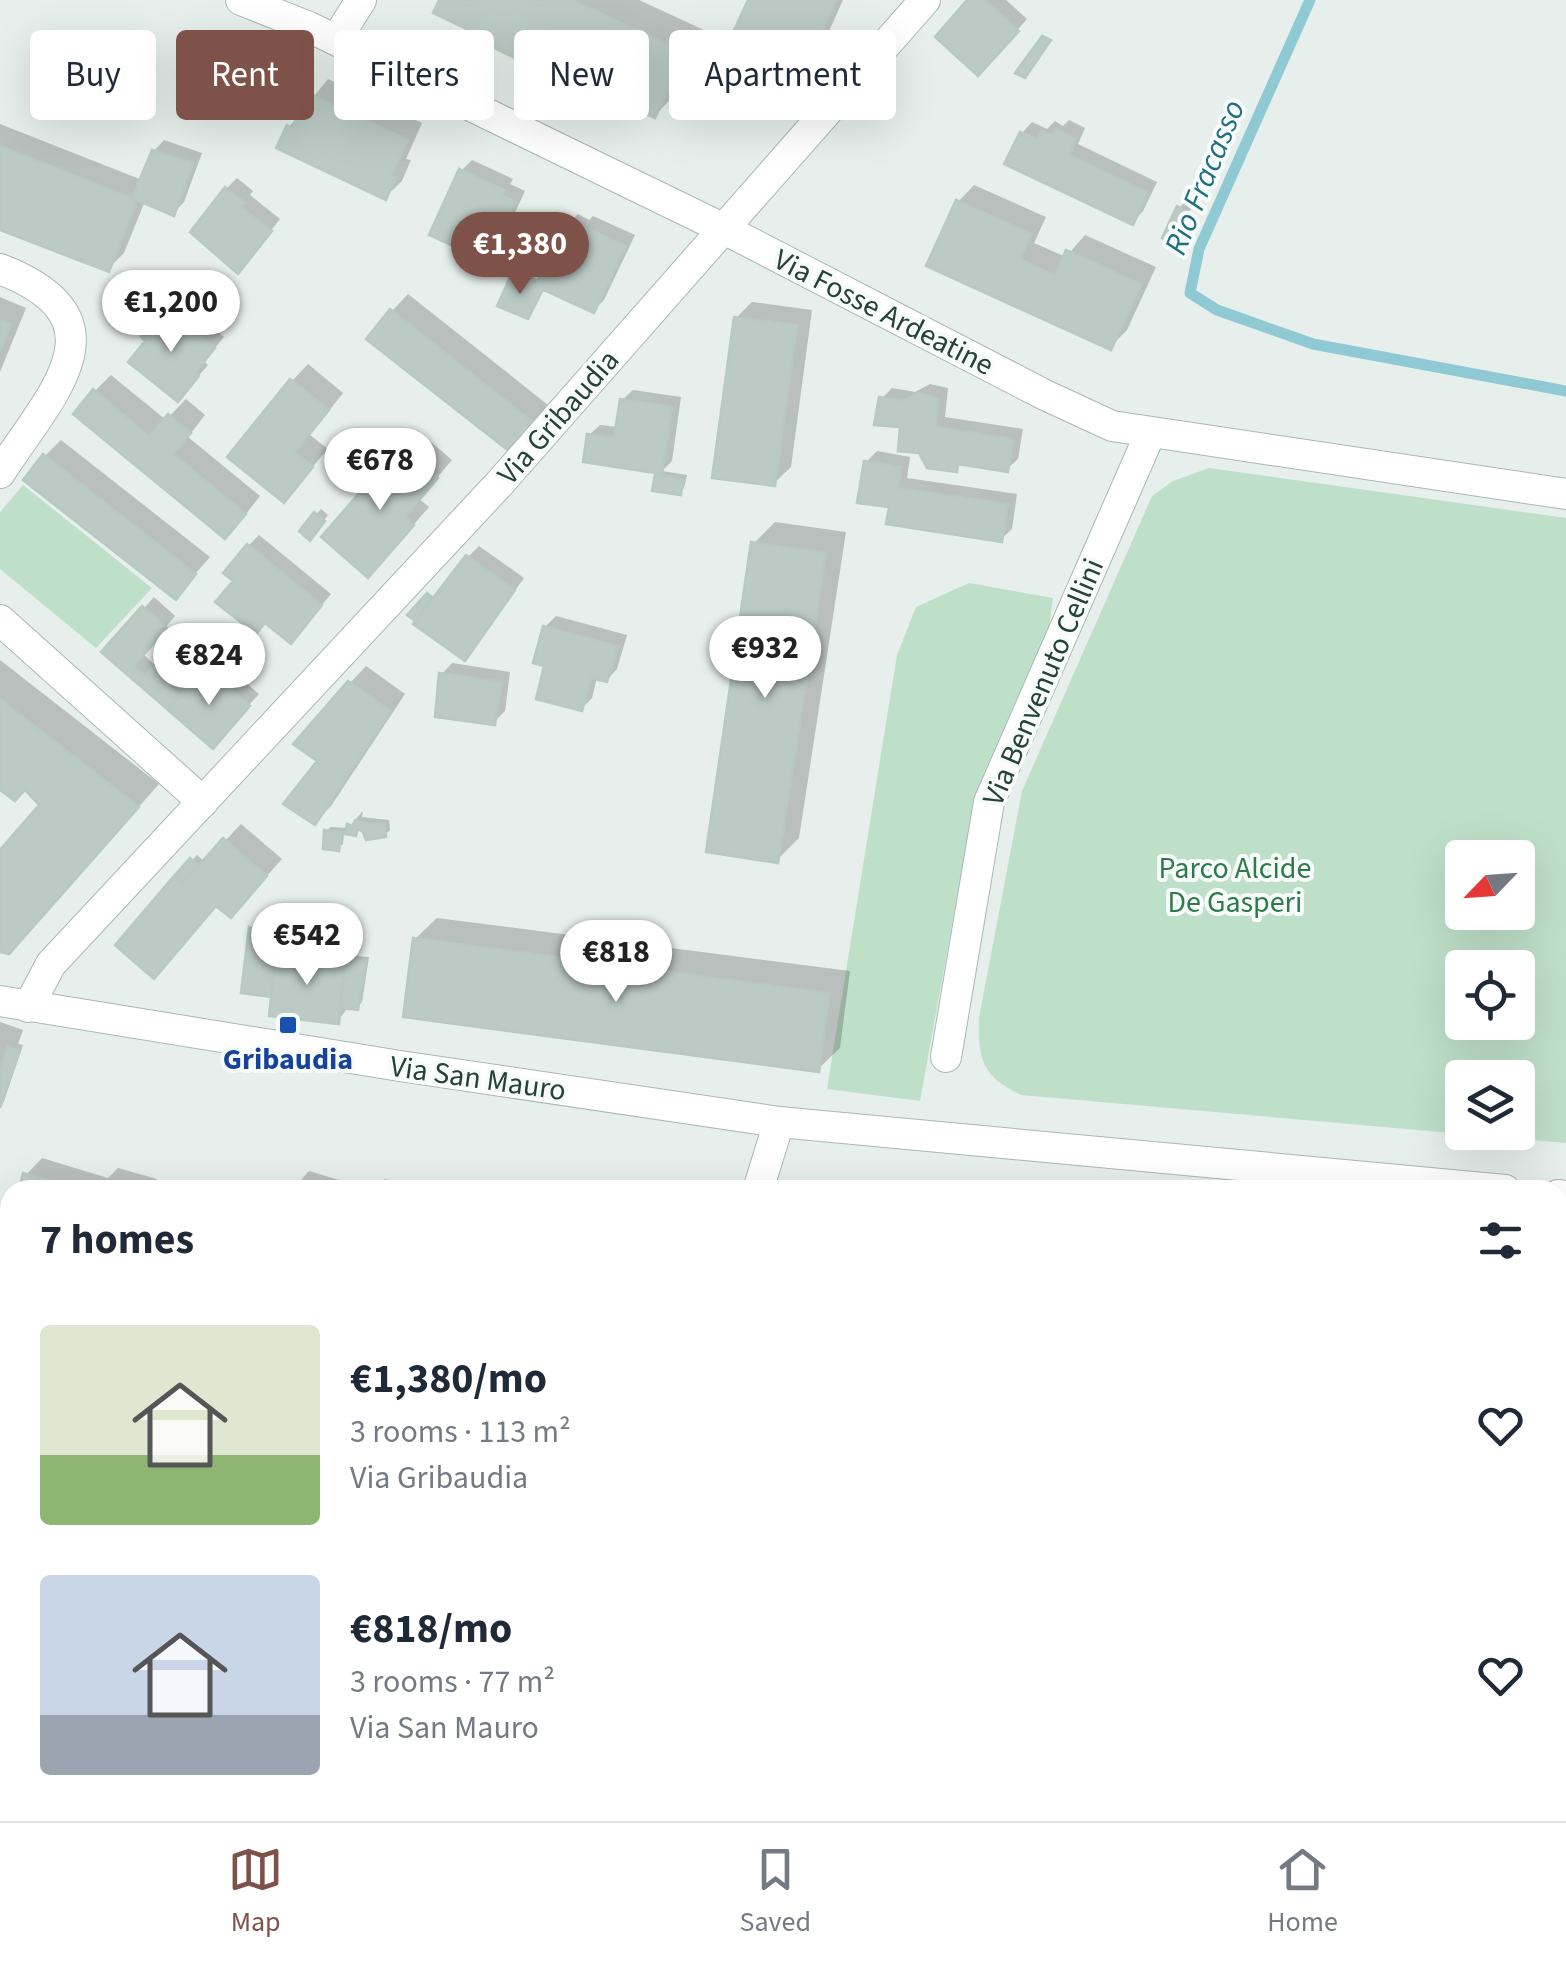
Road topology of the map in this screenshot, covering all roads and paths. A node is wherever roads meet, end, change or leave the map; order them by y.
1 (241, 0) edge
2 (361, 0) edge
3 (925, 0) edge
4 (342, 30) edge
5 (334, 39) edge
6 (494, 117) edge
7 (724, 229) junction
8 (0, 270) edge
9 (1150, 434) junction
10 (0, 473) edge
11 (1566, 494) edge
12 (0, 620) edge
13 (202, 802) junction
14 (14, 1004) edge
15 (946, 1057) dead end
16 (779, 1122) junction
17 (761, 1180) edge
18 (1398, 1180) edge

1 - 5 street, Via Fosse Ardeatine
2 - 4 street
3 - 7 street, Via Gribaudia
6 - 7 street, Via Fosse Ardeatine
7 - 9 street, Via Fosse Ardeatine
7 - 13 street, Via Gribaudia
8 - 10 street
9 - 11 street, Via Fosse Ardeatine
9 - 15 street, Via Benvenuto Cellini
12 - 13 street
13 - 14 street, Via Gribaudia
14 - 16 street, Via San Mauro
16 - 17 street
16 - 18 street, Via San Mauro

